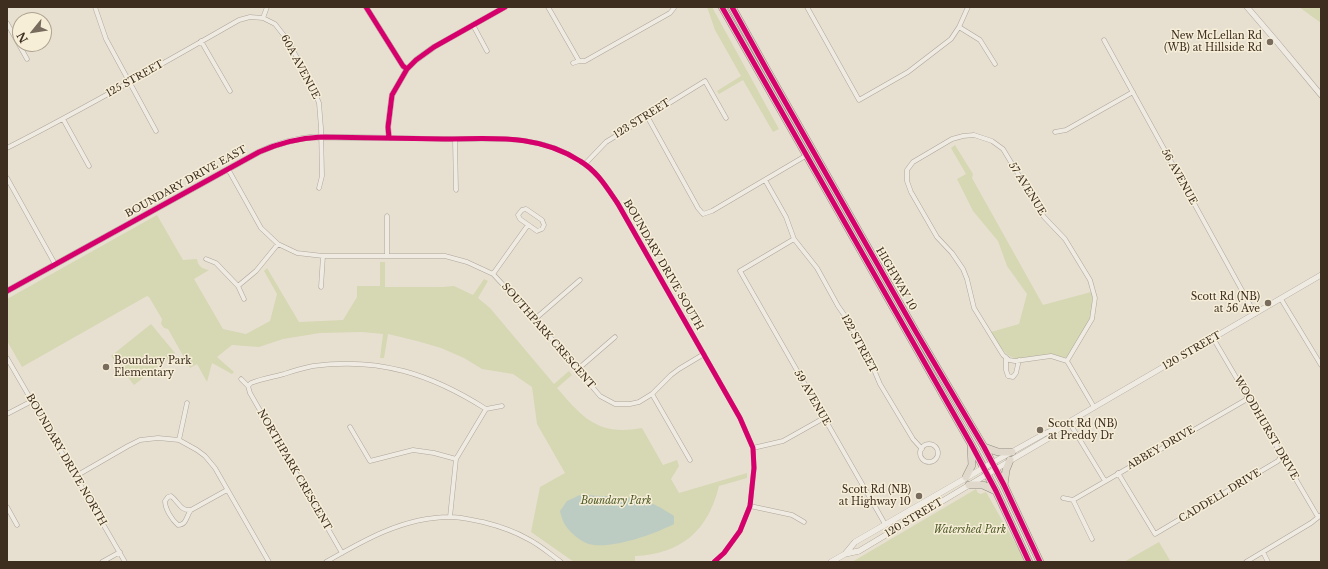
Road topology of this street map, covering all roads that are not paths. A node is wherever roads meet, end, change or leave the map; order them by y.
1 (95, 7) edge
2 (268, 7) edge
3 (366, 7) edge
4 (505, 7) edge
5 (548, 7) edge
6 (722, 7) edge
7 (732, 7) edge
8 (807, 7) edge
9 (968, 7) edge
10 (1247, 7) edge
11 (674, 8) edge
12 (670, 13) junction
13 (672, 17) dead end
14 (263, 18) junction
15 (7, 23) edge
16 (473, 25) junction
17 (959, 26) junction
18 (1104, 40) dead end
19 (202, 41) junction
20 (487, 51) dead end
21 (27, 59) dead end
22 (579, 61) junction
23 (573, 63) dead end
24 (995, 64) dead end
25 (407, 69) junction
26 (130, 83) junction
27 (230, 91) dead end
28 (1133, 92) junction
29 (1321, 95) edge
30 (647, 116) junction
31 (726, 118) dead end
32 (63, 119) junction
33 (156, 131) dead end
34 (1055, 132) dead end
35 (321, 137) junction
36 (389, 138) junction
37 (455, 139) junction
38 (7, 148) edge
39 (807, 155) junction
40 (585, 164) junction
41 (89, 166) dead end
42 (228, 169) junction
43 (7, 178) edge
44 (765, 180) junction
45 (319, 188) dead end
46 (456, 190) dead end
47 (387, 216) dead end
48 (528, 225) junction
49 (794, 239) junction
50 (278, 244) junction
51 (387, 255) junction
52 (323, 256) junction
53 (206, 259) dead end
54 (55, 264) junction
55 (493, 274) junction
56 (1321, 275) edge
57 (580, 280) dead end
58 (238, 286) junction
59 (321, 287) dead end
60 (7, 291) edge
61 (244, 299) dead end
62 (1281, 299) junction
63 (1255, 314) junction
64 (535, 319) junction
65 (615, 337) dead end
66 (1213, 338) junction
67 (704, 354) junction
68 (1006, 357) junction
69 (7, 358) edge
70 (1019, 360) junction
71 (1067, 361) junction
72 (1321, 365) edge
73 (578, 369) junction
74 (240, 379) dead end
75 (248, 386) junction
76 (652, 394) junction
77 (1249, 398) junction
78 (32, 401) junction
79 (188, 403) dead end
80 (502, 406) dead end
81 (1094, 407) junction
82 (486, 409) junction
83 (7, 414) edge
84 (824, 418) junction
85 (1069, 422) junction
86 (1062, 426) junction
87 (350, 427) dead end
88 (179, 440) junction
89 (971, 444) junction
90 (984, 447) junction
91 (753, 448) junction
92 (922, 449) junction
93 (1012, 452) junction
94 (1282, 455) junction
95 (456, 459) junction
96 (690, 460) dead end
97 (1010, 460) junction
98 (994, 466) junction
99 (985, 471) junction
100 (1118, 473) junction
101 (76, 476) junction
102 (966, 477) junction
103 (1105, 481) junction
104 (969, 484) junction
105 (1004, 485) junction
106 (227, 490) junction
107 (996, 491) junction
108 (1063, 498) dead end
109 (1073, 500) junction
110 (750, 506) junction
111 (7, 507) edge
112 (191, 510) junction
113 (1320, 516) edge
114 (450, 517) junction
115 (804, 522) dead end
116 (885, 524) junction
117 (17, 525) dead end
118 (1092, 539) dead end
119 (120, 552) junction
120 (1263, 552) junction
121 (342, 553) junction
122 (845, 554) junction
123 (102, 562) edge
124 (125, 562) edge
125 (269, 562) edge
126 (326, 562) edge
127 (560, 562) edge
128 (714, 562) edge
129 (831, 562) edge
130 (1029, 562) edge
131 (1040, 562) edge
132 (1246, 562) edge
133 (1268, 562) edge

1 - 26 street
2 - 14 street
3 - 25 street
4 - 16 street
5 - 22 street
6 - 39 highway, HIGHWAY 10
7 - 90 highway, HIGHWAY 10
8 - 17 street
9 - 17 street
10 - 29 street
11 - 12 street
12 - 13 street
12 - 22 street
14 - 19 street, 125 STREET
14 - 35 street, 60A AVENUE
15 - 21 street
16 - 20 street
16 - 25 street
17 - 24 street
18 - 28 street, 56 AVENUE
19 - 26 street, 125 STREET
19 - 27 street
22 - 23 street
25 - 36 street
26 - 32 street, 125 STREET
26 - 33 street
28 - 34 street
28 - 63 street, 56 AVENUE
30 - 31 street, 123 STREET
30 - 40 street, 123 STREET
30 - 44 street
32 - 38 street, 125 STREET
32 - 41 street
35 - 36 street, BOUNDARY DRIVE EAST
35 - 42 street, BOUNDARY DRIVE EAST
35 - 45 street, 60A AVENUE
36 - 37 street, BOUNDARY DRIVE SOUTH
37 - 40 street, BOUNDARY DRIVE SOUTH
37 - 46 street
39 - 44 street
39 - 89 highway, HIGHWAY 10
40 - 67 street, BOUNDARY DRIVE SOUTH
42 - 50 street, SOUTHPARK CRESCENT
42 - 54 street, BOUNDARY DRIVE EAST
43 - 54 street
44 - 49 street, 122 STREET
47 - 51 street
48 - 48 street
48 - 55 street
49 - 84 street, 59 AVENUE
49 - 92 street, 122 STREET
50 - 52 street, SOUTHPARK CRESCENT
50 - 58 street
51 - 52 street, SOUTHPARK CRESCENT
51 - 55 street, SOUTHPARK CRESCENT
52 - 59 street
53 - 58 street
54 - 60 street, BOUNDARY DRIVE EAST
55 - 64 street, SOUTHPARK CRESCENT
56 - 62 street, 120 STREET
57 - 64 street
58 - 61 street
62 - 63 street, 120 STREET
62 - 72 street
63 - 66 street, 120 STREET
64 - 73 street, SOUTHPARK CRESCENT
65 - 73 street
66 - 77 street, WOODHURST DRIVE
66 - 81 street, 120 STREET
67 - 76 street, SOUTHPARK CRESCENT
67 - 91 street, BOUNDARY DRIVE SOUTH
68 - 70 street
68 - 70 street
68 - 71 street, 57 AVENUE
69 - 78 street, BOUNDARY DRIVE NORTH
70 - 71 street
71 - 81 street
73 - 76 street, SOUTHPARK CRESCENT
74 - 75 street, NORTHPARK CRESCENT
75 - 82 street
75 - 121 street, NORTHPARK CRESCENT
76 - 96 street
77 - 94 street, WOODHURST DRIVE
77 - 100 street, ABBEY DRIVE
78 - 83 street
78 - 101 street, BOUNDARY DRIVE NORTH
79 - 88 street
80 - 82 street
81 - 85 street, 120 STREET
82 - 95 street
84 - 91 street
84 - 116 street, 59 AVENUE
85 - 86 street, 120 STREET
85 - 103 street
86 - 93 street, 120 STREET
86 - 97 street, 120 STREET
87 - 95 street
88 - 101 street
88 - 106 street
89 - 99 highway, HIGHWAY 10
89 - 102 highway
90 - 93 highway
90 - 98 highway, HIGHWAY 10
91 - 110 street, BOUNDARY DRIVE SOUTH
92 - 92 street, 122 STREET
93 - 98 street, 120 STREET
94 - 100 street, CADDELL DRIVE
94 - 113 street, WOODHURST DRIVE
95 - 114 street
97 - 98 street, 120 STREET
97 - 105 highway
98 - 99 main road, 120 STREET
98 - 105 highway, HIGHWAY 10
99 - 102 main road, 120 STREET
99 - 104 main road, 120 STREET
99 - 107 highway, HIGHWAY 10
100 - 103 street, ABBEY DRIVE
101 - 119 street, BOUNDARY DRIVE NORTH
102 - 116 main road, 120 STREET
103 - 109 street, ABBEY DRIVE
104 - 107 highway
104 - 122 main road, 120 STREET
105 - 131 highway, HIGHWAY 10
106 - 112 street
106 - 125 street
107 - 130 highway, HIGHWAY 10
108 - 109 street
109 - 118 street
110 - 115 street
110 - 128 street, BOUNDARY DRIVE SOUTH
111 - 117 street
112 - 112 street
113 - 120 street
114 - 121 street
114 - 127 street
116 - 122 main road, 120 STREET
119 - 123 street
119 - 124 street, BOUNDARY DRIVE NORTH
120 - 132 street
120 - 133 street
121 - 126 street
122 - 129 main road, 120 STREET

